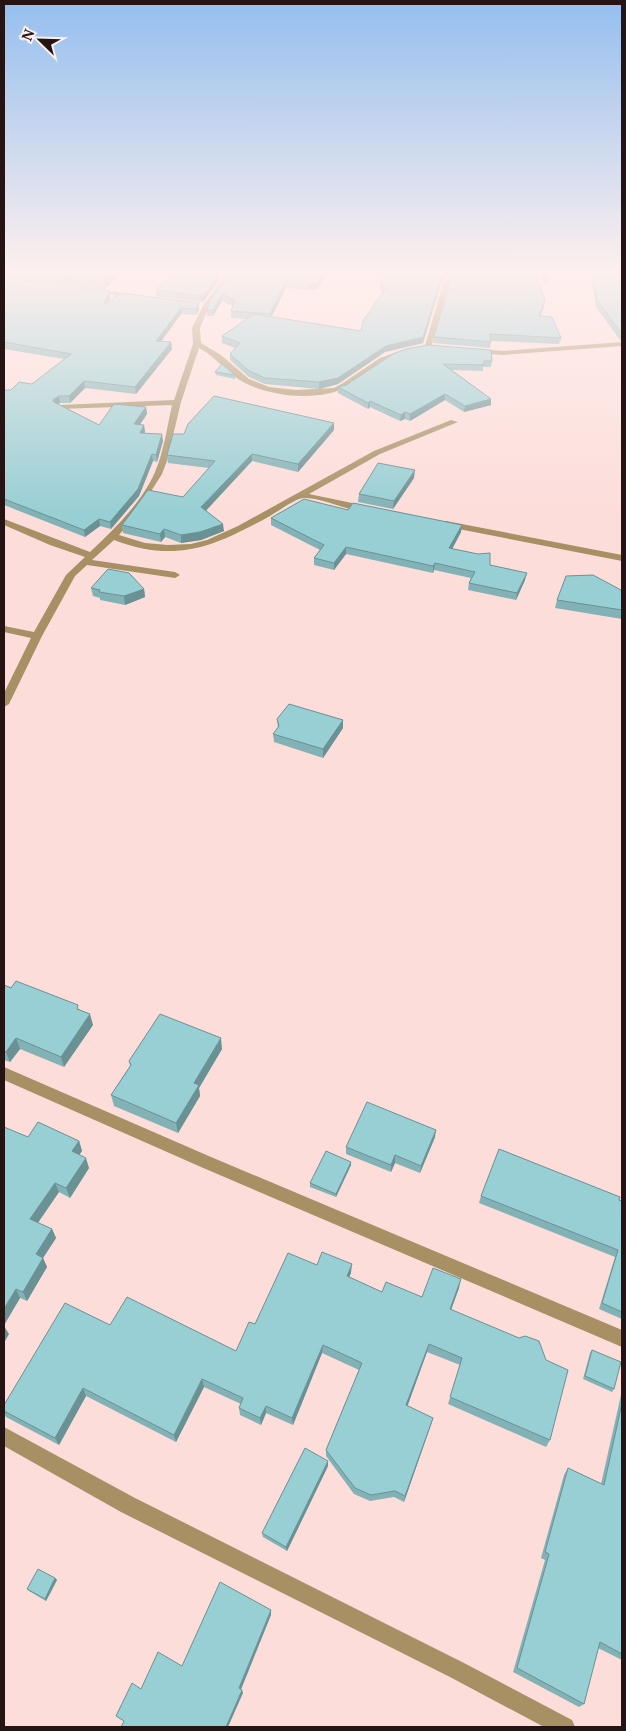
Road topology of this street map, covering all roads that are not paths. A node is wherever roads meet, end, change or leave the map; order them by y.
1 (195, 351) edge
2 (210, 351) edge
3 (405, 351) edge
4 (474, 351) edge
5 (532, 351) edge
6 (177, 402) junction
7 (60, 407) edge
8 (454, 422) dead end
9 (302, 494) junction
10 (378, 511) edge
11 (4, 522) edge
12 (436, 522) edge
13 (112, 536) junction
14 (622, 558) edge
15 (87, 559) junction
16 (175, 575) dead end
17 (7, 633) edge
18 (37, 636) junction
19 (4, 704) edge
20 (4, 1073) edge
21 (622, 1339) edge
22 (4, 1436) edge
23 (565, 1727) edge

1 - 6 street
2 - 3 street
4 - 5 street
6 - 7 street
6 - 13 street
8 - 9 street
9 - 10 street
9 - 13 street
11 - 15 street
12 - 14 street
13 - 15 street
15 - 16 street
15 - 18 street
17 - 18 street
18 - 19 street
20 - 21 street
22 - 23 street

